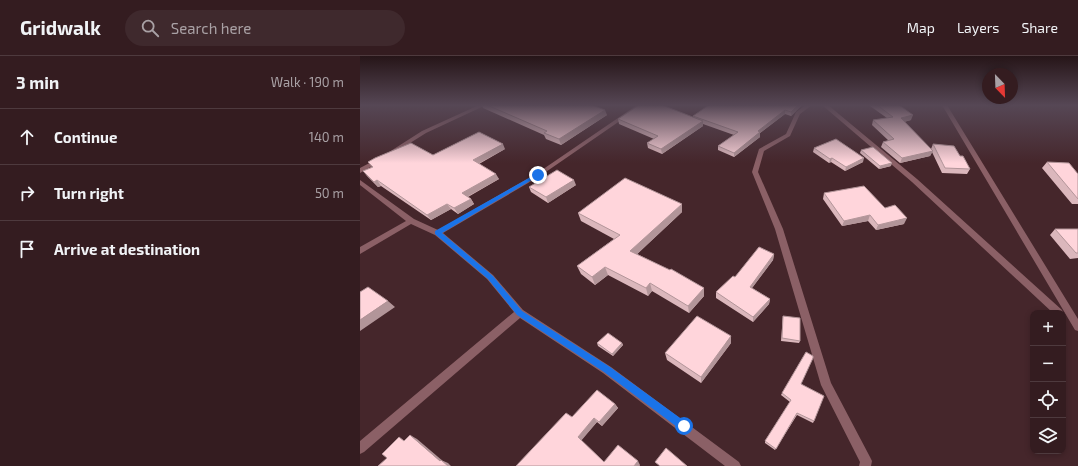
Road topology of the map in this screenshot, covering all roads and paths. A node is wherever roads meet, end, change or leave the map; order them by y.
1 (441, 124) edge
2 (613, 124) edge
3 (793, 124) edge
4 (849, 124) edge
5 (956, 124) edge
6 (360, 171) edge
7 (360, 182) edge
8 (411, 221) junction
9 (438, 233) junction
10 (360, 251) edge
11 (1056, 310) edge
12 (520, 313) junction
13 (1066, 319) edge
14 (1078, 327) edge
15 (1078, 330) edge
16 (360, 448) edge
17 (735, 466) edge
18 (865, 466) edge

1 - 6 street
2 - 9 street
3 - 18 street
4 - 11 street
5 - 14 street
7 - 8 street
8 - 9 street
8 - 10 street
9 - 12 street
12 - 16 street
12 - 17 street
13 - 15 street

